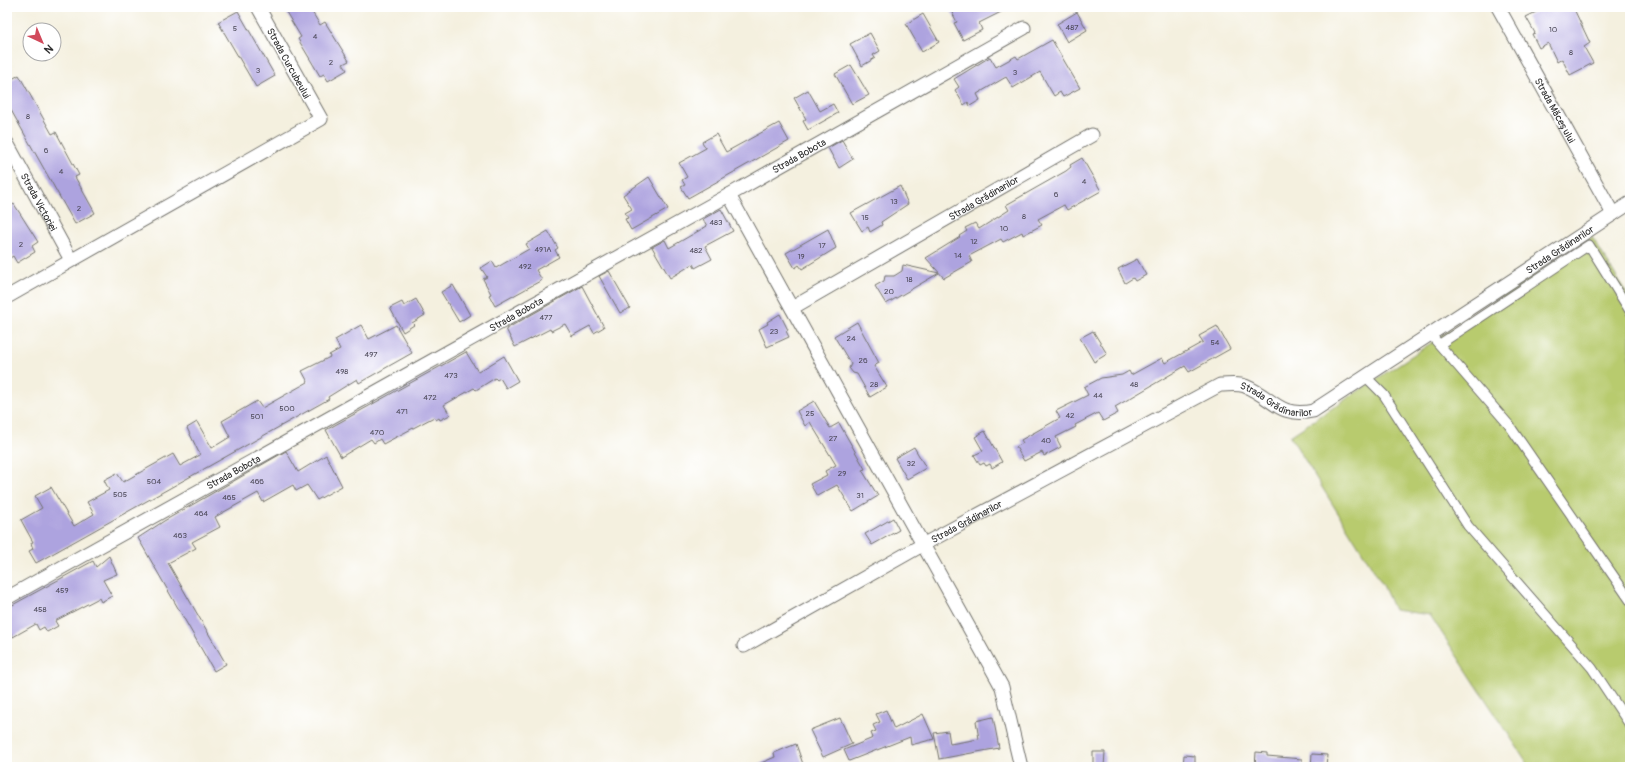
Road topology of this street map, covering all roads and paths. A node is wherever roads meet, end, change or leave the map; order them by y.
1 (258, 7) edge
2 (1498, 7) edge
3 (1024, 28) dead end
4 (1092, 135) dead end
5 (7, 143) edge
6 (728, 195) junction
7 (1630, 203) edge
8 (1613, 214) junction
9 (71, 260) junction
10 (8, 295) edge
11 (792, 308) junction
12 (1630, 311) edge
13 (1430, 334) junction
14 (1440, 344) junction
15 (1366, 377) junction
16 (924, 544) junction
17 (7, 598) edge
18 (1630, 600) edge
19 (744, 646) dead end
20 (1630, 725) edge
21 (1021, 767) edge

1 - 9 street, Strada Curcubeului
2 - 8 street, Strada Măceșului
3 - 6 street, Strada Bobota
4 - 11 street, Strada Grădinarilor
5 - 9 street, Strada Victoriei
6 - 11 street, Strada Grădinarilor
6 - 17 street, Strada Bobota
7 - 8 street, Strada Grădinarilor
8 - 13 street, Strada Grădinarilor
9 - 10 street
11 - 16 street, Strada Grădinarilor
12 - 14 street
13 - 14 street
13 - 15 street, Strada Grădinarilor
14 - 18 street
15 - 16 street, Strada Grădinarilor
15 - 20 street
16 - 19 street, Strada Grădinarilor
16 - 21 street, Strada Grădinarilor

